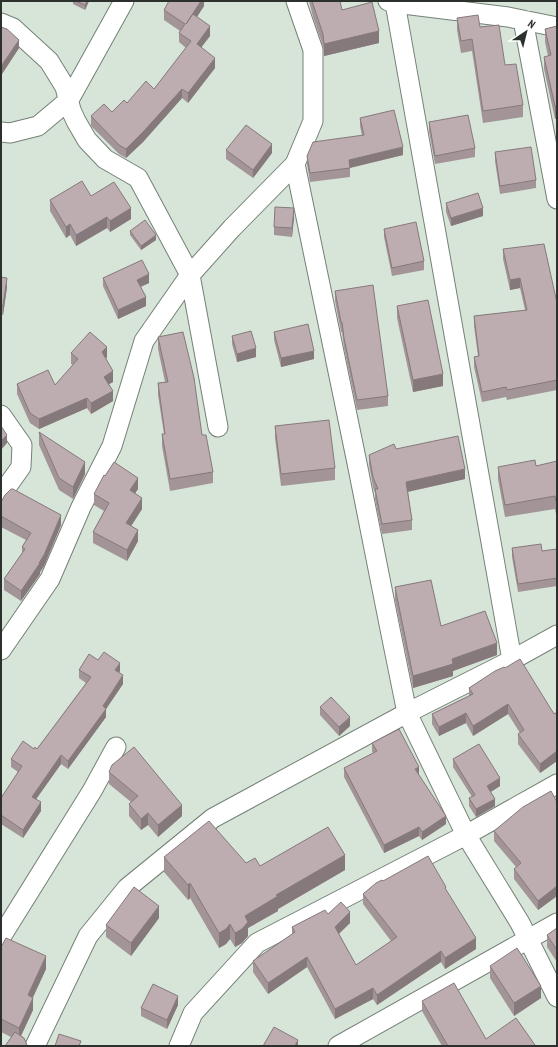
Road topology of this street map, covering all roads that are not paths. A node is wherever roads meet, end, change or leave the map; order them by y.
1 (124, 1) edge
2 (296, 1) edge
3 (392, 2) edge
4 (523, 20) junction
5 (1, 23) edge
6 (557, 27) edge
7 (69, 100) junction
8 (1, 132) edge
9 (295, 164) junction
10 (557, 199) edge
11 (190, 275) junction
12 (1, 415) edge
13 (218, 427) dead end
14 (1, 495) edge
15 (557, 635) edge
16 (1, 650) edge
17 (512, 660) junction
18 (407, 713) junction
19 (116, 747) dead end
20 (557, 784) edge
21 (466, 835) junction
22 (557, 924) edge
23 (1, 936) edge
24 (527, 940) junction
25 (557, 996) edge
26 (35, 1046) edge
27 (179, 1046) edge
28 (338, 1046) edge

1 - 7 street
2 - 9 street
3 - 4 street
3 - 17 street
4 - 6 street
4 - 10 street
5 - 7 street
7 - 8 street
7 - 11 street
9 - 11 street
9 - 18 street
11 - 13 street
11 - 16 street
12 - 14 street
15 - 17 street
17 - 18 street
18 - 21 street
18 - 26 street
19 - 23 street
20 - 21 street
21 - 24 street
21 - 27 street
22 - 24 street
24 - 25 street
24 - 28 street

